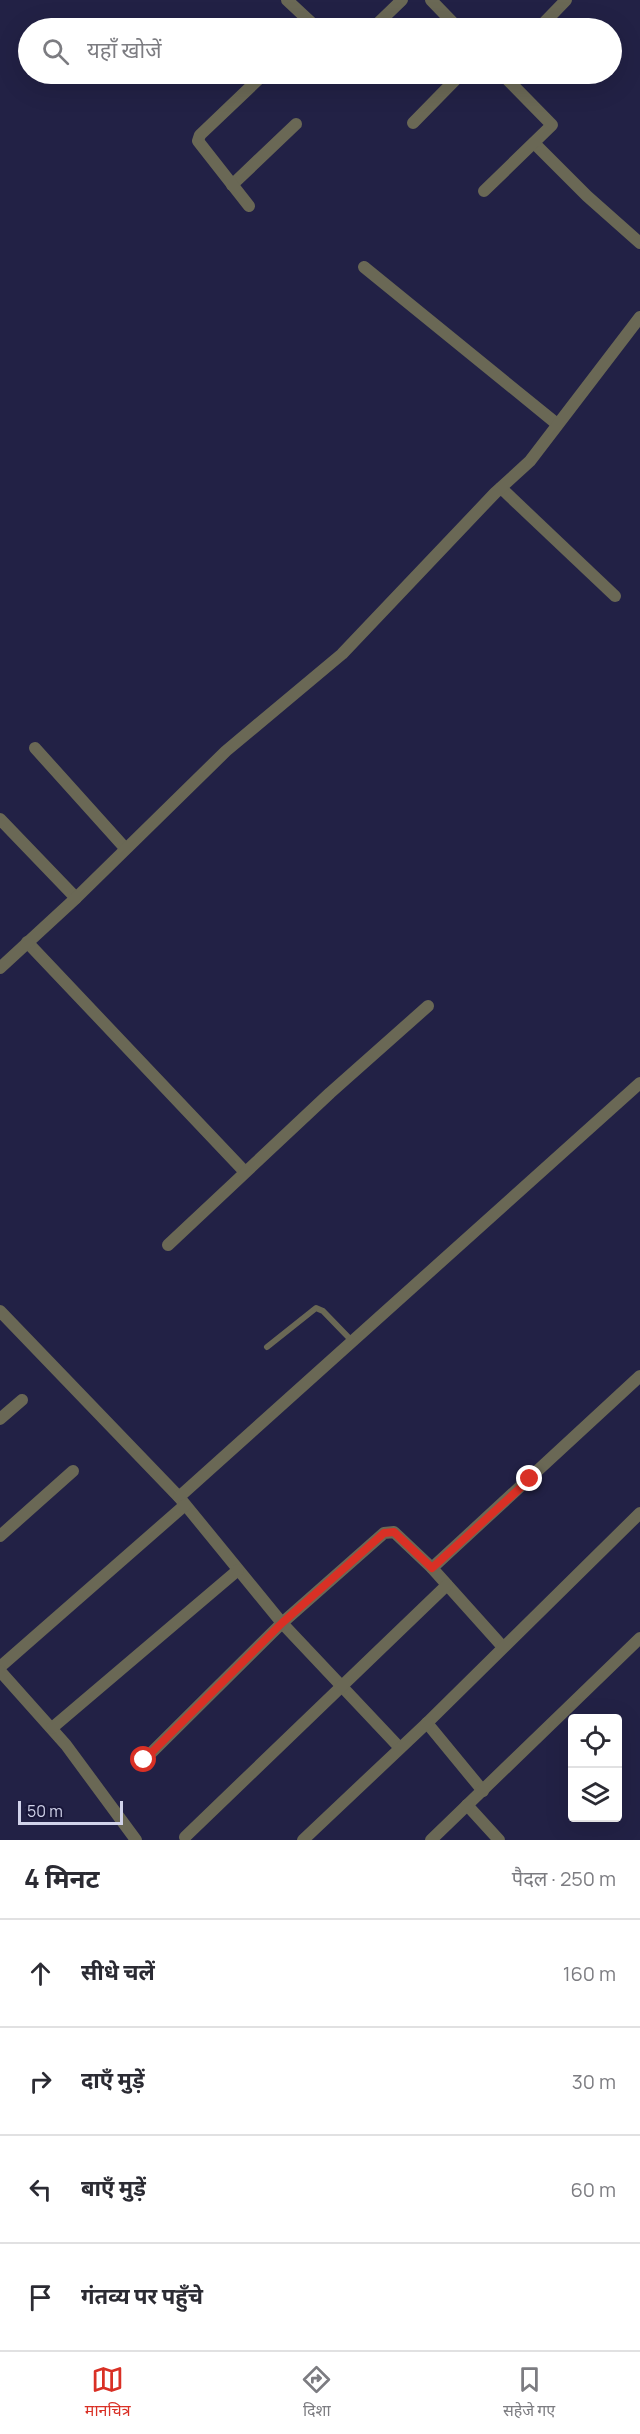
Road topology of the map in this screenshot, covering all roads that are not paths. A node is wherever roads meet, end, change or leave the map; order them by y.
1 (287, 0) edge
2 (402, 0) edge
3 (431, 0) edge
4 (566, 0) edge
5 (304, 18) edge
6 (383, 18) edge
7 (448, 18) edge
8 (549, 18) edge
9 (254, 84) edge
10 (451, 84) edge
11 (512, 84) edge
12 (413, 123) dead end
13 (296, 124) dead end
14 (534, 143) junction
15 (232, 185) junction
16 (484, 191) dead end
17 (249, 206) dead end
18 (640, 243) edge
19 (364, 267) dead end
20 (640, 317) edge
21 (557, 424) junction
22 (501, 488) junction
23 (615, 596) dead end
24 (35, 748) dead end
25 (0, 819) edge
26 (125, 848) junction
27 (76, 898) junction
28 (27, 942) junction
29 (0, 968) edge
30 (428, 1006) dead end
31 (640, 1083) edge
32 (245, 1172) junction
33 (168, 1245) dead end
34 (0, 1311) edge
35 (352, 1341) junction
36 (267, 1347) dead end
37 (640, 1376) edge
38 (21, 1400) dead end
39 (0, 1419) edge
40 (73, 1471) dead end
41 (182, 1501) junction
42 (640, 1513) edge
43 (0, 1536) edge
44 (432, 1568) junction
45 (238, 1570) junction
46 (447, 1585) junction
47 (282, 1623) junction
48 (640, 1638) edge
49 (502, 1646) junction
50 (0, 1669) edge
51 (341, 1686) junction
52 (427, 1723) junction
53 (52, 1728) junction
54 (399, 1747) junction
55 (144, 1760) dead end
56 (483, 1791) junction
57 (467, 1805) junction
58 (185, 1837) dead end
59 (136, 1840) edge
60 (303, 1840) edge
61 (431, 1840) edge
62 (499, 1840) edge

1 - 5 street
2 - 6 street
3 - 7 street
4 - 8 street
9 - 15 street
10 - 12 street
11 - 14 street
13 - 15 street
14 - 16 street
14 - 18 street
15 - 17 street
19 - 21 street
20 - 21 street
21 - 22 street
22 - 23 street
22 - 26 street
24 - 26 street
25 - 27 street
26 - 27 street
27 - 28 street
28 - 29 street
28 - 32 street
30 - 32 street
31 - 35 street
32 - 33 street
34 - 41 street
35 - 36 lane
35 - 41 street
37 - 44 street
38 - 39 street
40 - 43 street
41 - 45 street
41 - 50 street
42 - 49 street
44 - 46 street
44 - 47 street
45 - 47 street
45 - 53 street
46 - 49 street
46 - 51 street
47 - 51 street
47 - 55 street
48 - 56 street
49 - 52 street
50 - 53 street
51 - 54 street
51 - 58 street
52 - 54 street
52 - 56 street
53 - 59 street
54 - 60 street
56 - 57 street
57 - 61 street
57 - 62 street

